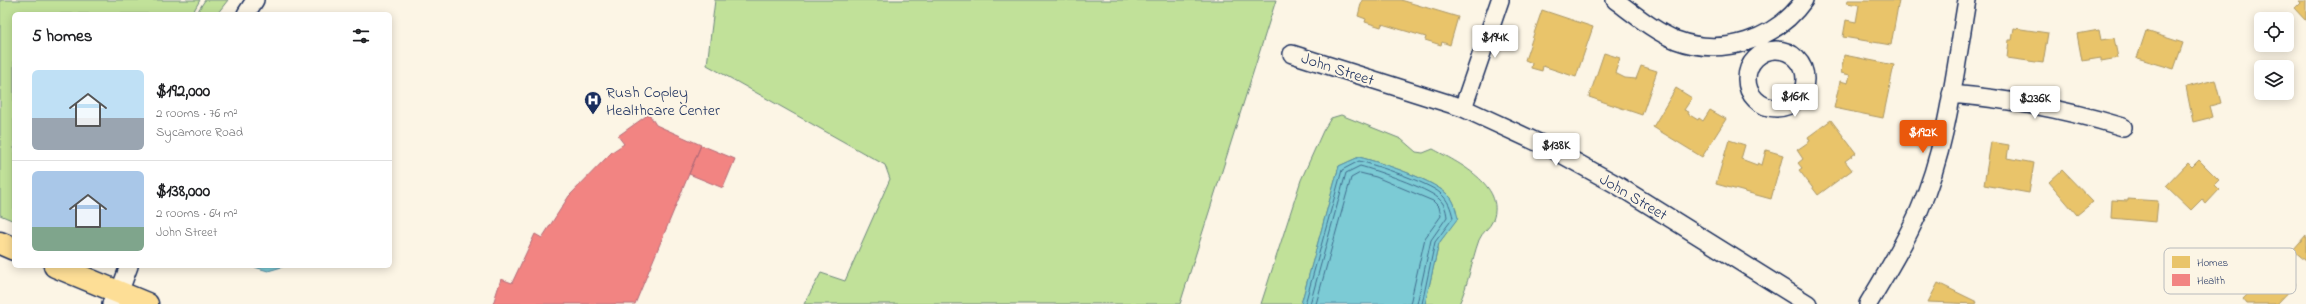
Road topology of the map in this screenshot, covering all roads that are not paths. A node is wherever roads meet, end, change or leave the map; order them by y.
1 (255, 0) edge
2 (1500, 0) edge
3 (1615, 0) edge
4 (1804, 0) edge
5 (1967, 0) edge
6 (247, 12) edge
7 (1292, 54) dead end
8 (1951, 94) junction
9 (1463, 108) junction
10 (2123, 127) dead end
11 (0, 243) edge
12 (12, 248) edge
13 (59, 268) edge
14 (128, 268) edge
15 (116, 300) edge
16 (147, 304) edge
17 (1808, 304) edge
18 (1868, 304) edge

1 - 6 street
2 - 9 street
3 - 4 street
5 - 8 street
7 - 9 street, John Street
8 - 10 street
8 - 18 street
9 - 17 street, John Street
11 - 12 main road
13 - 15 main road
14 - 15 street
15 - 16 main road

